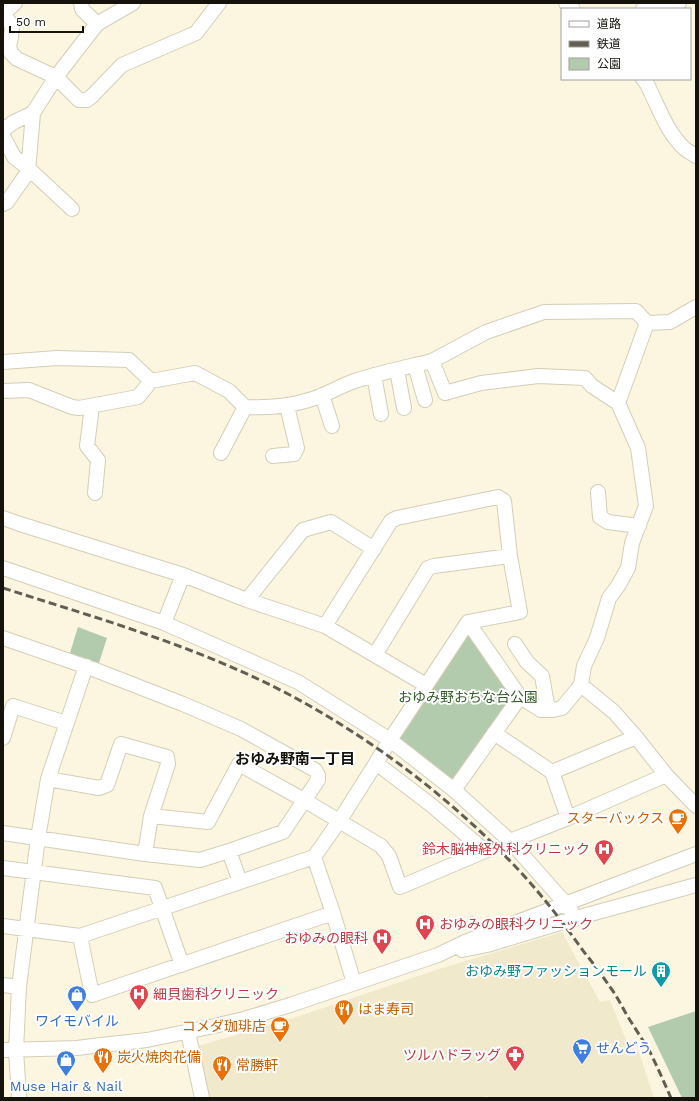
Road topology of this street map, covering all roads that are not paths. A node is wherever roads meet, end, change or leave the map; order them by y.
1 (15, 3) edge
2 (81, 3) edge
3 (133, 3) edge
4 (679, 3) edge
5 (213, 6) edge
6 (649, 8) edge
7 (3, 12) edge
8 (97, 24) junction
9 (56, 77) junction
10 (644, 80) edge
11 (33, 113) junction
12 (696, 156) edge
13 (28, 168) junction
14 (3, 204) edge
15 (72, 209) dead end
16 (696, 307) edge
17 (647, 323) junction
18 (432, 361) junction
19 (3, 362) edge
20 (415, 365) junction
21 (397, 370) junction
22 (374, 375) junction
23 (151, 381) junction
24 (3, 391) edge
25 (322, 395) junction
26 (425, 400) dead end
27 (618, 403) junction
28 (92, 406) junction
29 (287, 406) junction
30 (245, 407) junction
31 (404, 408) dead end
32 (381, 414) dead end
33 (332, 426) dead end
34 (221, 453) dead end
35 (273, 456) dead end
36 (598, 492) dead end
37 (95, 493) dead end
38 (3, 518) edge
39 (639, 526) junction
40 (374, 549) junction
41 (510, 556) junction
42 (3, 568) edge
43 (183, 575) junction
44 (247, 600) junction
45 (468, 622) junction
46 (164, 623) junction
47 (325, 626) junction
48 (3, 638) edge
49 (515, 644) dead end
50 (375, 655) junction
51 (86, 666) junction
52 (426, 685) junction
53 (581, 685) junction
54 (520, 697) junction
55 (548, 710) junction
56 (66, 723) junction
57 (494, 733) junction
58 (636, 737) junction
59 (3, 738) edge
60 (390, 740) junction
61 (376, 763) junction
62 (552, 772) junction
63 (666, 775) junction
64 (48, 779) junction
65 (454, 790) junction
66 (304, 800) junction
67 (696, 806) edge
68 (151, 816) junction
69 (568, 818) junction
70 (340, 820) junction
71 (3, 833) edge
72 (38, 838) junction
73 (510, 841) junction
74 (230, 851) junction
75 (146, 854) junction
76 (696, 854) edge
77 (314, 857) junction
78 (3, 868) edge
79 (35, 871) junction
80 (240, 882) junction
81 (696, 884) edge
82 (565, 903) junction
83 (163, 908) junction
84 (333, 912) junction
85 (576, 918) junction
86 (3, 926) edge
87 (26, 929) junction
88 (80, 936) junction
89 (438, 955) junction
90 (182, 965) junction
91 (354, 983) junction
92 (3, 985) edge
93 (19, 987) junction
94 (188, 1032) junction
95 (9, 1050) edge
96 (19, 1098) edge
97 (202, 1098) edge

1 - 7 street
2 - 8 street
3 - 8 street
4 - 6 street
5 - 9 street
7 - 9 street
8 - 9 street
9 - 11 street
10 - 12 street
11 - 13 street
11 - 13 street
13 - 14 street
13 - 15 street
16 - 17 street
17 - 18 street
17 - 27 street
18 - 20 street
18 - 27 street
19 - 23 street
20 - 21 street
20 - 26 street
21 - 22 street
21 - 31 street
22 - 25 street
22 - 32 street
23 - 28 street
23 - 30 street
24 - 28 street
25 - 29 street
25 - 33 street
27 - 39 street
28 - 37 street
29 - 30 street
29 - 35 street
30 - 34 street
36 - 39 street
38 - 43 street
39 - 53 street
40 - 41 street
40 - 44 street
40 - 47 street
41 - 45 street
41 - 50 street
42 - 46 street
43 - 44 street
43 - 46 street
44 - 47 street
45 - 52 street
45 - 54 street
46 - 60 street
47 - 50 street
48 - 51 street
49 - 55 street
50 - 52 street
51 - 56 street
51 - 66 street
52 - 60 street
53 - 55 street
53 - 58 street
54 - 55 street
54 - 57 street
56 - 59 street
56 - 64 street
57 - 62 street
57 - 65 street
58 - 62 street
58 - 63 street
60 - 61 street
60 - 65 street
61 - 70 street
61 - 70 street
62 - 69 street
63 - 67 street
63 - 69 street
64 - 68 street
64 - 72 street
65 - 73 street
66 - 68 street
66 - 70 street
66 - 74 street
68 - 75 street
69 - 73 street
70 - 77 street
71 - 72 street
72 - 75 street
72 - 79 street
73 - 82 street
74 - 75 street
74 - 80 street
76 - 82 street
77 - 80 street
77 - 84 street
78 - 79 street
79 - 83 street
79 - 87 street
80 - 83 street
81 - 85 street
82 - 85 street
82 - 89 street
83 - 88 street
83 - 90 street
84 - 90 street
84 - 91 street
85 - 89 street
86 - 87 street
87 - 88 street
87 - 93 street
88 - 90 street
89 - 91 street
91 - 94 street
92 - 93 street
93 - 95 street
94 - 95 street
94 - 97 street
95 - 96 street

